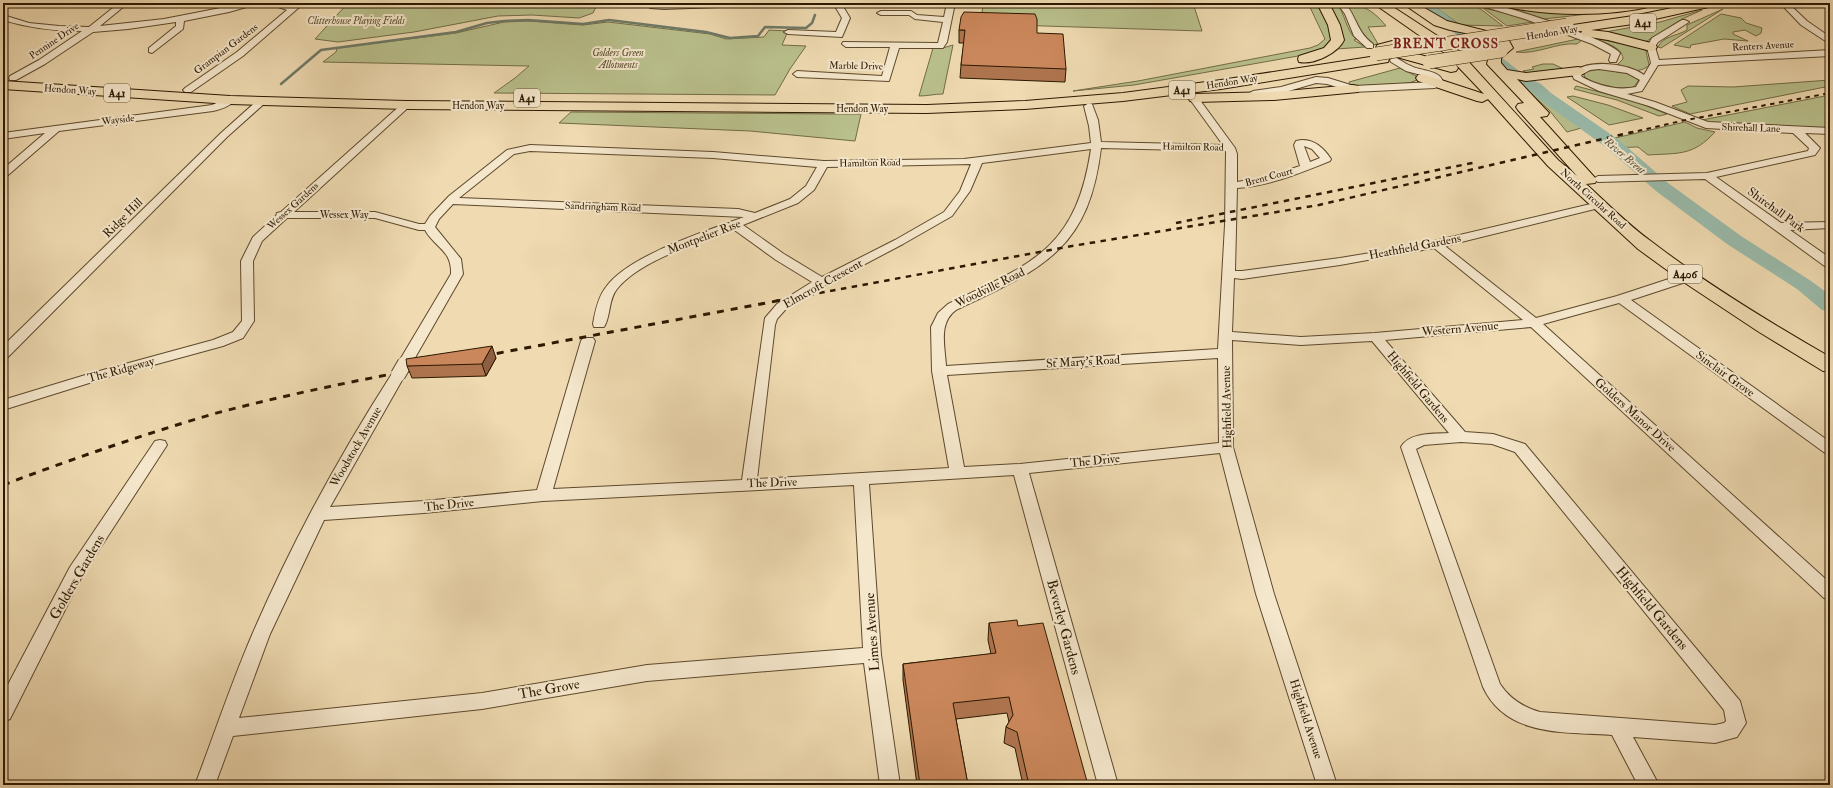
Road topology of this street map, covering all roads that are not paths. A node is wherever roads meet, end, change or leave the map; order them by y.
1 (124, 3) edge
2 (256, 3) edge
3 (271, 3) edge
4 (650, 3) edge
5 (772, 3) edge
6 (837, 3) edge
7 (951, 3) edge
8 (1323, 3) edge
9 (1341, 3) edge
10 (1395, 3) edge
11 (1408, 3) edge
12 (1476, 3) edge
13 (1503, 3) edge
14 (1683, 3) edge
15 (1784, 3) edge
16 (1374, 4) edge
17 (1714, 4) edge
18 (297, 6) edge
19 (1655, 6) edge
20 (881, 13) dead end
21 (3, 17) edge
22 (180, 20) junction
23 (948, 20) junction
24 (1685, 22) joint
25 (1573, 28) junction
26 (91, 29) junction
27 (1472, 31) junction
28 (788, 32) dead end
29 (1830, 42) edge
30 (1396, 43) junction
31 (846, 44) dead end
32 (895, 45) junction
33 (1651, 47) junction
34 (152, 50) dead end
35 (1504, 50) junction
36 (1830, 53) edge
37 (1386, 58) junction
38 (1304, 59) junction
39 (1613, 60) junction
40 (1697, 60) junction
41 (1426, 61) junction
42 (1655, 63) junction
43 (1597, 67) junction
44 (1619, 69) junction
45 (1503, 73) junction
46 (797, 74) dead end
47 (1647, 75) junction
48 (1581, 77) junction
49 (1533, 79) junction
50 (5, 80) edge
51 (1418, 82) junction
52 (1334, 83) junction
53 (1436, 84) junction
54 (1602, 88) junction
55 (1138, 89) junction
56 (1353, 89) junction
57 (1639, 89) junction
58 (188, 90) junction
59 (1520, 90) junction
60 (1293, 94) junction
61 (1194, 98) junction
62 (1482, 98) junction
63 (230, 100) junction
64 (262, 101) junction
65 (1652, 104) junction
66 (406, 106) junction
67 (1089, 106) junction
68 (980, 108) junction
69 (57, 128) junction
70 (1796, 130) junction
71 (1830, 131) edge
72 (3, 136) edge
73 (1096, 145) junction
74 (1230, 148) junction
75 (1558, 157) junction
76 (978, 160) junction
77 (824, 164) junction
78 (1306, 167) dead end
79 (3, 174) edge
80 (1707, 176) junction
81 (1598, 179) dead end
82 (1231, 185) junction
83 (450, 201) junction
84 (1599, 205) junction
85 (281, 216) junction
86 (755, 216) junction
87 (735, 225) junction
88 (1830, 225) edge
89 (429, 227) junction
90 (1777, 227) junction
91 (1436, 244) junction
92 (1830, 264) edge
93 (1229, 274) junction
94 (1688, 276) junction
95 (822, 282) junction
96 (1621, 299) junction
97 (1534, 323) junction
98 (599, 324) dead end
99 (238, 335) joint
100 (1225, 335) junction
101 (1375, 337) junction
102 (588, 341) dead end
103 (1830, 351) edge
104 (3, 354) edge
105 (1226, 354) junction
106 (1830, 366) edge
107 (939, 371) junction
108 (3, 405) edge
109 (1461, 437) junction
110 (160, 445) dead end
111 (1226, 447) junction
112 (1830, 449) edge
113 (1020, 469) junction
114 (957, 472) junction
115 (862, 478) junction
116 (749, 484) junction
117 (543, 495) junction
118 (318, 514) junction
119 (1830, 593) edge
120 (872, 655) junction
121 (3, 714) edge
122 (1618, 727) junction
123 (226, 728) junction
124 (205, 785) edge
125 (890, 785) edge
126 (1108, 785) edge
127 (1327, 785) edge
128 (1649, 785) edge

1 - 26 street, Pennine Drive
2 - 22 street
3 - 18 street, Grampian Gardens
4 - 5 street
6 - 28 street
7 - 23 street
8 - 38 highway
9 - 37 street
10 - 75 highway, North Circular Road / A406
11 - 27 highway
12 - 39 street
13 - 19 highway
14 - 19 highway, Hendon Way / A41
15 - 29 street
16 - 30 highway, A406
16 - 75 highway, North Circular Road / A406
17 - 24 highway
17 - 25 highway, A41
18 - 58 street, Grampian Gardens
19 - 25 highway, Hendon Way / A41
20 - 23 street
21 - 26 street
22 - 26 street
22 - 34 street
23 - 32 street
24 - 33 street
25 - 27 highway, A41
25 - 33 highway
25 - 35 highway, A41
25 - 37 highway, Hendon Way / A41
26 - 50 street, Pennine Drive
27 - 30 highway
27 - 35 highway, bridge
30 - 37 highway, A41
30 - 41 highway
31 - 32 street
32 - 46 street, Marble Drive
33 - 40 street, Renters Avenue
33 - 42 street
35 - 41 highway, bridge
35 - 45 highway, A406
36 - 40 street, Renters Avenue
37 - 38 highway, A41
37 - 41 highway, A41
37 - 51 street
37 - 52 highway, A41
37 - 53 street
37 - 55 highway, Hendon Way / A41
37 - 68 highway, Hendon Way / A41
38 - 55 highway, A41
39 - 43 street
39 - 44 street
40 - 42 street, Renters Avenue
41 - 62 highway, A406
42 - 47 street
43 - 44 street
43 - 48 street
44 - 47 street
45 - 49 highway
45 - 59 highway, A406
47 - 57 street
48 - 49 highway
48 - 54 street
49 - 59 highway
50 - 58 highway, Hendon Way / A41
50 - 63 highway, Hendon Way / A41
51 - 53 highway
51 - 56 street
52 - 56 street
52 - 60 highway, A41
52 - 61 street
53 - 62 highway
54 - 57 street
54 - 65 street, Shirehall Lane
55 - 58 highway, Hendon Way / A41
56 - 60 highway
57 - 65 street, Shirehall Lane
59 - 75 highway, A406
60 - 61 highway, A41
61 - 67 highway, A41
61 - 74 street
62 - 75 highway, A406
63 - 64 highway, Hendon Way / A41
63 - 69 street, Wayside
64 - 66 highway, Hendon Way / A41
64 - 104 street, Ridge Hill
65 - 70 street, Shirehall Lane
66 - 68 highway, Hendon Way / A41
66 - 85 street, Wessex Gardens
67 - 68 highway, A41
67 - 73 street
69 - 72 street, Wayside
69 - 79 street
70 - 71 street, Shirehall Lane
70 - 80 street, Shirehall Park
73 - 74 street, Hamilton Road
73 - 76 street, Hamilton Road
73 - 107 street, Woodville Road
74 - 82 street, Highfield Avenue
75 - 84 highway, North Circular Road / A406
75 - 103 highway, North Circular Road / A406
76 - 77 street, Hamilton Road
76 - 95 street, Elmcroft Crescent
77 - 83 street, Hamilton Road
77 - 86 street, Montpelier Rise
78 - 82 street, Brent Court
80 - 81 street, Shirehall Park
80 - 90 street, Shirehall Park
82 - 93 street, Highfield Avenue
83 - 86 street, Sandringham Road
83 - 89 street
84 - 91 street, Heathfield Gardens
84 - 94 highway, North Circular Road / A406
85 - 89 street, Wessex Way
85 - 99 street, Wessex Gardens
86 - 87 street, Montpelier Rise
87 - 95 street
87 - 98 street, Montpelier Rise
88 - 90 street
89 - 118 street, Woodstock Avenue
90 - 92 street, Shirehall Park
91 - 93 street, Heathfield Gardens
91 - 97 street, Golders Manor Drive
93 - 100 street, Highfield Avenue
94 - 96 street, Western Avenue
94 - 106 highway, North Circular Road / A406
95 - 116 street, Elmcroft Crescent
96 - 97 street, Western Avenue
96 - 112 street, Sinclair Grove
97 - 101 street, Western Avenue
97 - 119 street, Golders Manor Drive
99 - 108 street, The Ridgeway
100 - 101 street, Western Avenue
100 - 105 street, Highfield Avenue
101 - 109 street, Highfield Gardens
102 - 117 street
105 - 107 street, St Mary's Road
105 - 111 street, Highfield Avenue
107 - 114 street, Woodville Road
109 - 122 street, Highfield Gardens
109 - 122 street, Highfield Gardens
110 - 121 street, Golders Gardens
111 - 113 street, The Drive
111 - 127 street, Highfield Avenue
113 - 114 street, The Drive
113 - 126 street, Beverley Gardens
114 - 115 street, The Drive
115 - 116 street, The Drive
115 - 120 street, Limes Avenue
116 - 117 street, The Drive
117 - 118 street, The Drive
118 - 123 street, Woodstock Avenue
120 - 123 street, The Grove
120 - 125 street, Limes Avenue
122 - 128 street
123 - 124 street, Woodstock Avenue

